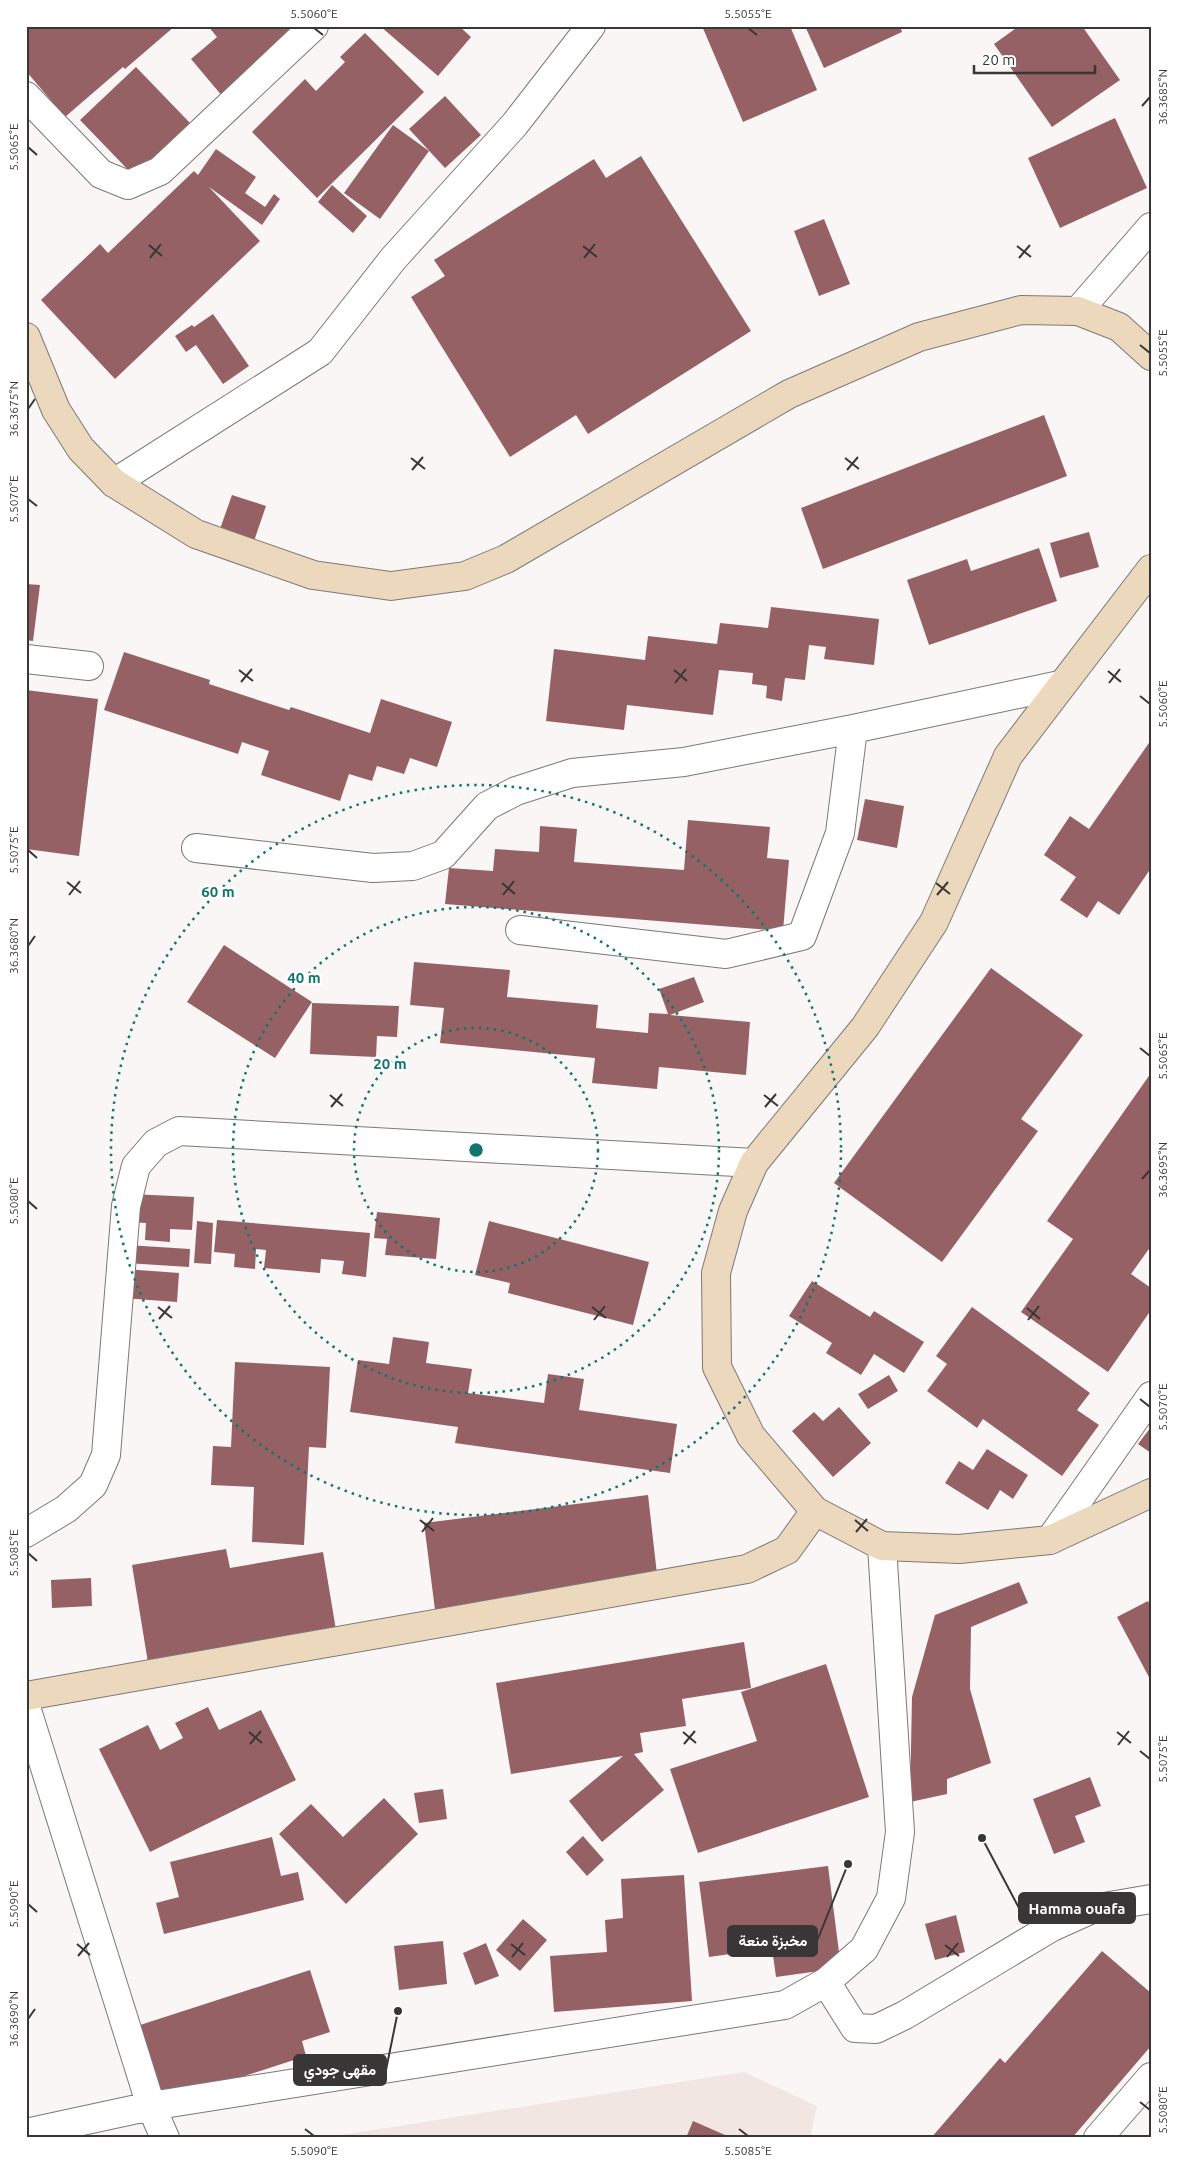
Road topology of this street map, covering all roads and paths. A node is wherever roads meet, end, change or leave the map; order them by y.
1 (314, 26) edge
2 (591, 26) edge
3 (26, 96) edge
4 (1151, 228) edge
5 (1078, 311) junction
6 (26, 337) edge
7 (1151, 356) edge
8 (114, 483) junction
9 (1151, 569) edge
10 (26, 659) edge
11 (90, 666) dead end
12 (1060, 686) junction
13 (853, 730) junction
14 (196, 848) dead end
15 (520, 930) dead end
16 (754, 1163) junction
17 (1151, 1396) edge
18 (1151, 1493) edge
19 (815, 1511) junction
20 (26, 1533) edge
21 (1050, 1540) junction
22 (882, 1546) junction
23 (26, 1696) edge
24 (26, 1707) edge
25 (1151, 1899) edge
26 (826, 1982) junction
27 (1151, 2077) edge
28 (151, 2106) junction
29 (26, 2133) edge
30 (165, 2138) edge
31 (1098, 2138) edge

1 - 3 street
2 - 8 street
4 - 5 street
5 - 7 main road
5 - 8 main road
6 - 8 main road
9 - 12 main road
10 - 11 street
12 - 13 street
12 - 16 main road
13 - 14 street
13 - 15 street
16 - 19 main road
16 - 20 street
17 - 21 street
18 - 21 main road
19 - 22 main road
19 - 23 main road
21 - 22 main road
22 - 26 street
24 - 28 street
25 - 26 street
26 - 28 street
27 - 31 street
28 - 29 street
28 - 30 street

